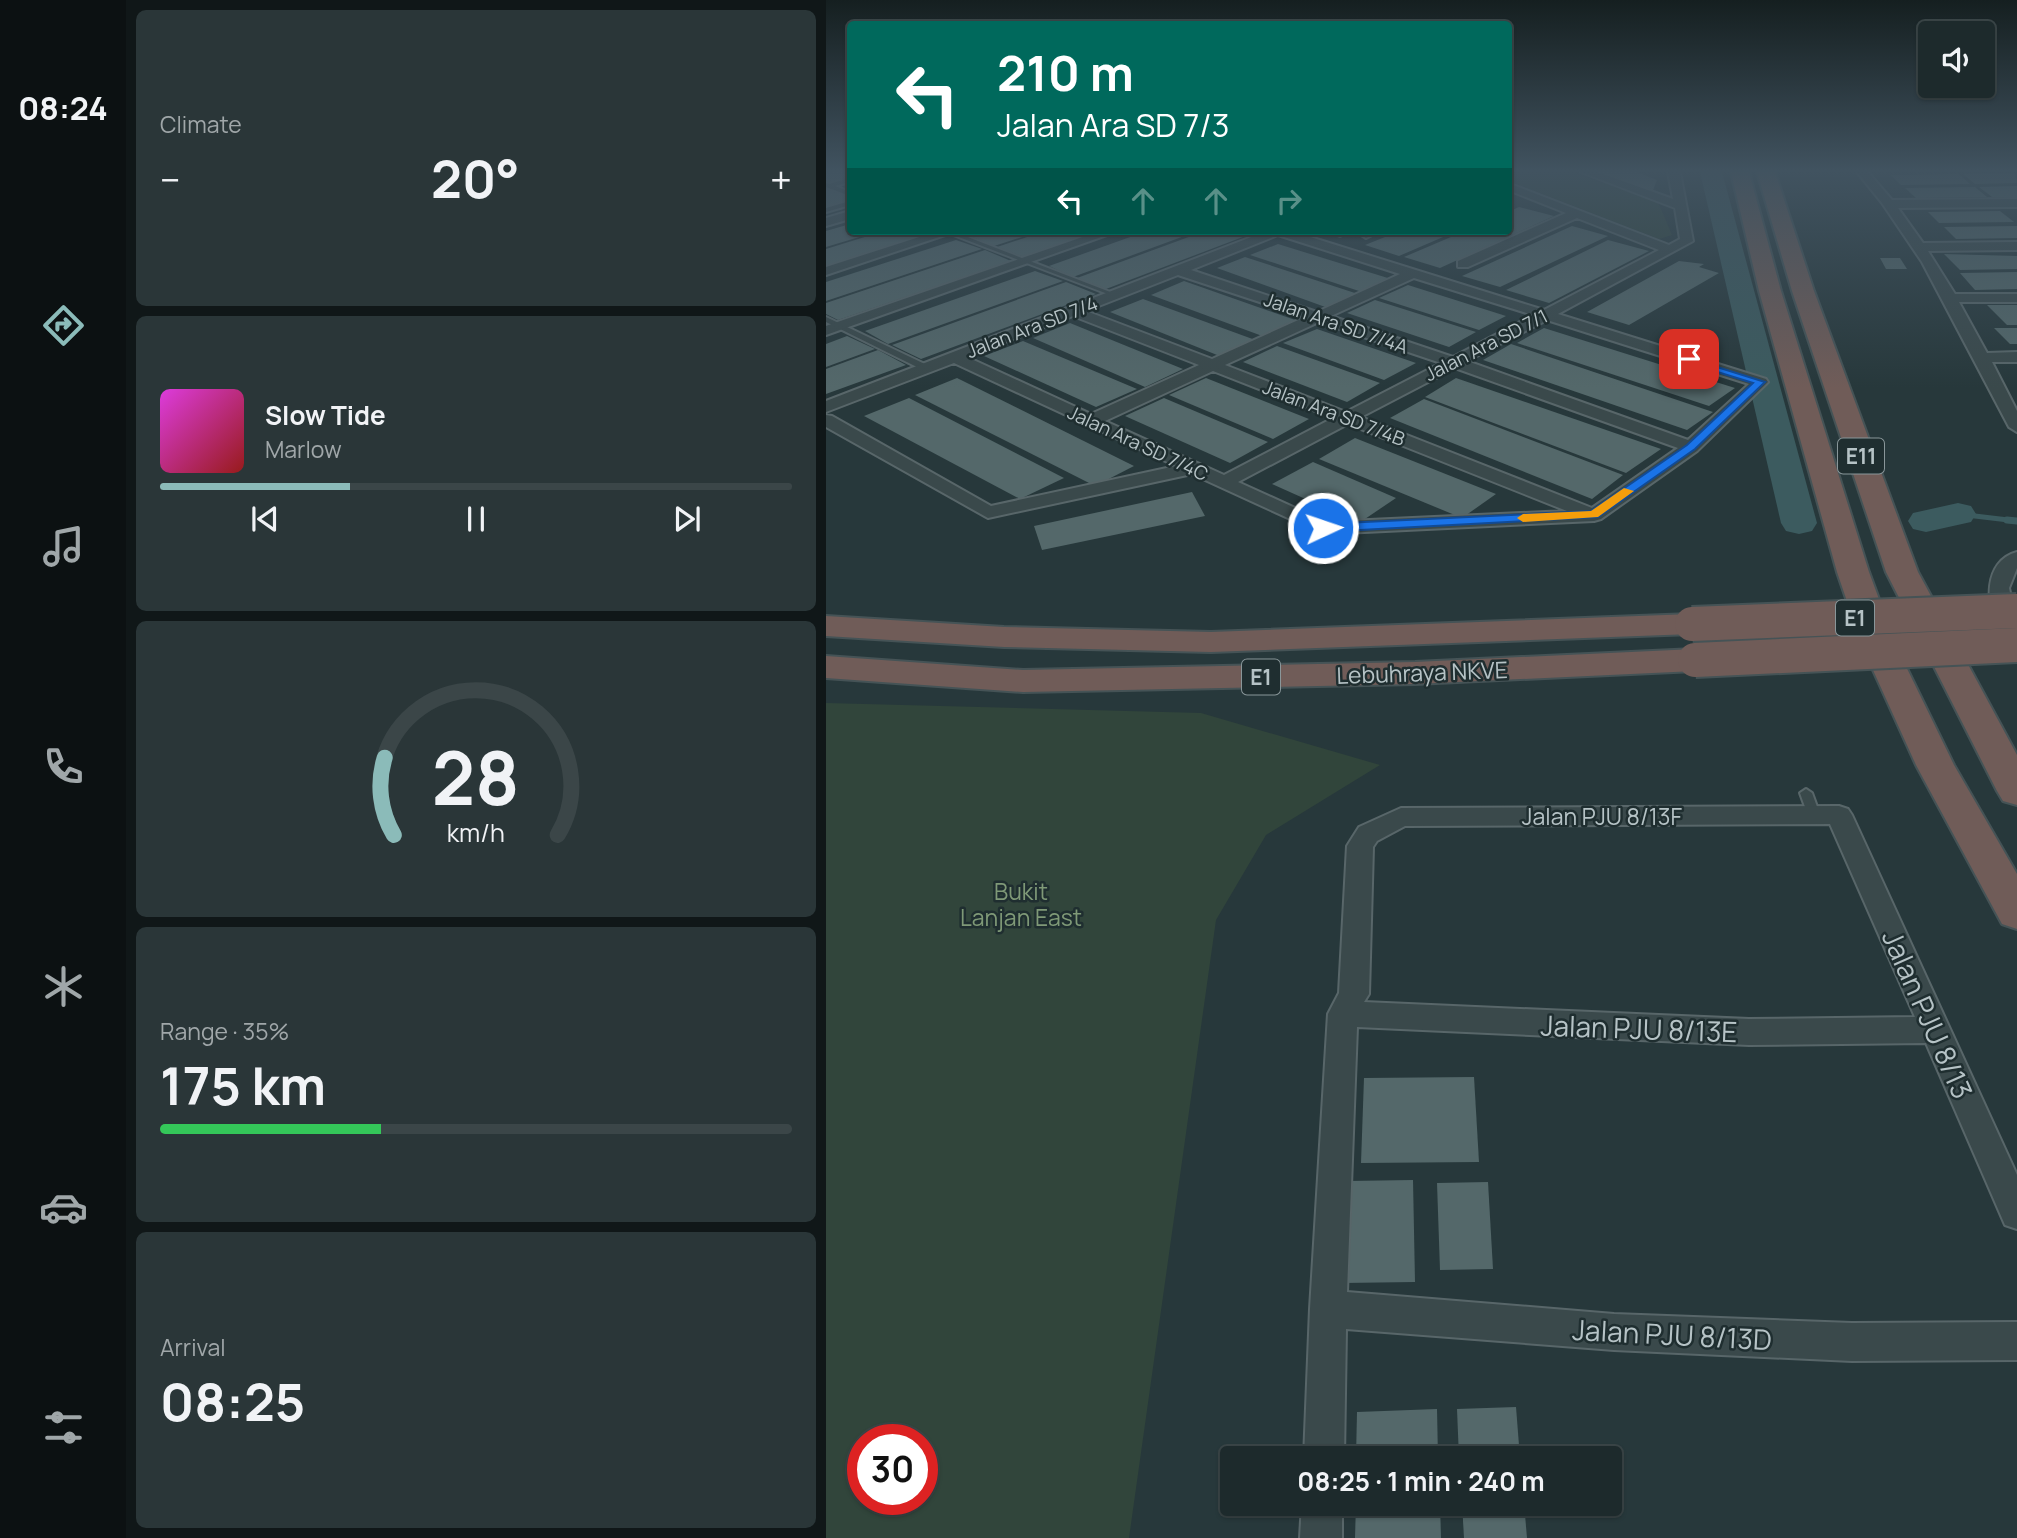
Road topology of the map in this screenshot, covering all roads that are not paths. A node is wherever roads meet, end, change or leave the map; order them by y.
1 (909, 244) edge
2 (981, 244) edge
3 (1075, 244) edge
4 (1245, 244) edge
5 (1319, 244) edge
6 (1508, 244) edge
7 (1654, 244) edge
8 (1682, 244) edge
9 (1758, 244) edge
10 (1788, 244) edge
11 (1914, 244) edge
12 (2017, 246) edge
13 (1916, 247) junction
14 (1670, 250) junction
15 (1026, 261) junction
16 (1463, 264) dead end
17 (1178, 270) junction
18 (826, 271) edge
19 (1413, 273) junction
20 (1115, 295) junction
21 (1951, 298) junction
22 (2017, 298) edge
23 (1074, 310) junction
24 (1545, 315) junction
25 (1318, 317) junction
26 (826, 319) edge
27 (841, 326) junction
28 (826, 331) edge
29 (954, 357) junction
30 (2017, 357) edge
31 (1981, 358) junction
32 (1454, 362) junction
33 (1212, 365) junction
34 (926, 368) junction
35 (826, 407) edge
36 (1346, 418) junction
37 (826, 420) edge
38 (1090, 421) junction
39 (2017, 427) edge
40 (1691, 447) junction
41 (1194, 468) junction
42 (1224, 482) junction
43 (1594, 514) junction
44 (2017, 558) edge
45 (2017, 611) edge
46 (826, 626) edge
47 (2017, 639) edge
48 (2017, 645) edge
49 (826, 667) edge
50 (2017, 791) edge
51 (1820, 808) joint
52 (2017, 912) edge
53 (1343, 1014) junction
54 (1936, 1030) junction
55 (2017, 1213) edge
56 (1328, 1310) junction
57 (2017, 1341) edge
58 (1324, 1446) edge
59 (1322, 1516) edge
60 (1321, 1538) edge

1 - 18 street
2 - 15 lane
3 - 15 street
4 - 17 street, Jalan Ara SD 7/4
5 - 19 street
6 - 16 street
7 - 14 street
8 - 14 street
9 - 52 highway, E11
10 - 50 highway, E11
11 - 13 street
12 - 13 street
13 - 21 street
14 - 24 street, Jalan Ara SD 7/1
15 - 20 lane
15 - 27 street
17 - 20 street, Jalan Ara SD 7/4
17 - 25 street, Jalan Ara SD 7/4A
19 - 24 street
19 - 25 street
20 - 23 street, Jalan Ara SD 7/4
21 - 22 street
21 - 31 street
23 - 29 street, Jalan Ara SD 7/4
23 - 33 street, Jalan Ara SD 7/4B
24 - 32 street, Jalan Ara SD 7/1
24 - 40 street
25 - 32 street, Jalan Ara SD 7/4A
25 - 33 street
26 - 27 lane
27 - 28 street
27 - 34 lane
29 - 34 street, Jalan Ara SD 7/4
29 - 38 street, Jalan Ara SD 7/4C
30 - 31 street
31 - 39 street
32 - 36 street, Jalan Ara SD 7/1
32 - 40 street, Jalan Ara SD 7/4A
33 - 36 street, Jalan Ara SD 7/4B
33 - 38 street
34 - 35 street, Jalan Ara SD 7/4
36 - 42 street, Jalan Ara SD 7/1
36 - 43 street, Jalan Ara SD 7/4B
37 - 41 street
38 - 41 street, Jalan Ara SD 7/4C
40 - 43 street
41 - 42 street, Jalan Ara SD 7/4C
42 - 43 street, Jalan Ara SD 7/4C
44 - 47 street
45 - 46 highway, Lebuhraya NKVE / E1, bridge
48 - 49 highway, Lebuhraya NKVE / E1, bridge
51 - 53 street, Jalan PJU 8/13F
51 - 54 street, Jalan PJU 8/13
53 - 54 street, Jalan PJU 8/13E
53 - 56 street
54 - 55 street, Jalan PJU 8/13
56 - 57 street, Jalan PJU 8/13D
56 - 58 street
59 - 60 street

